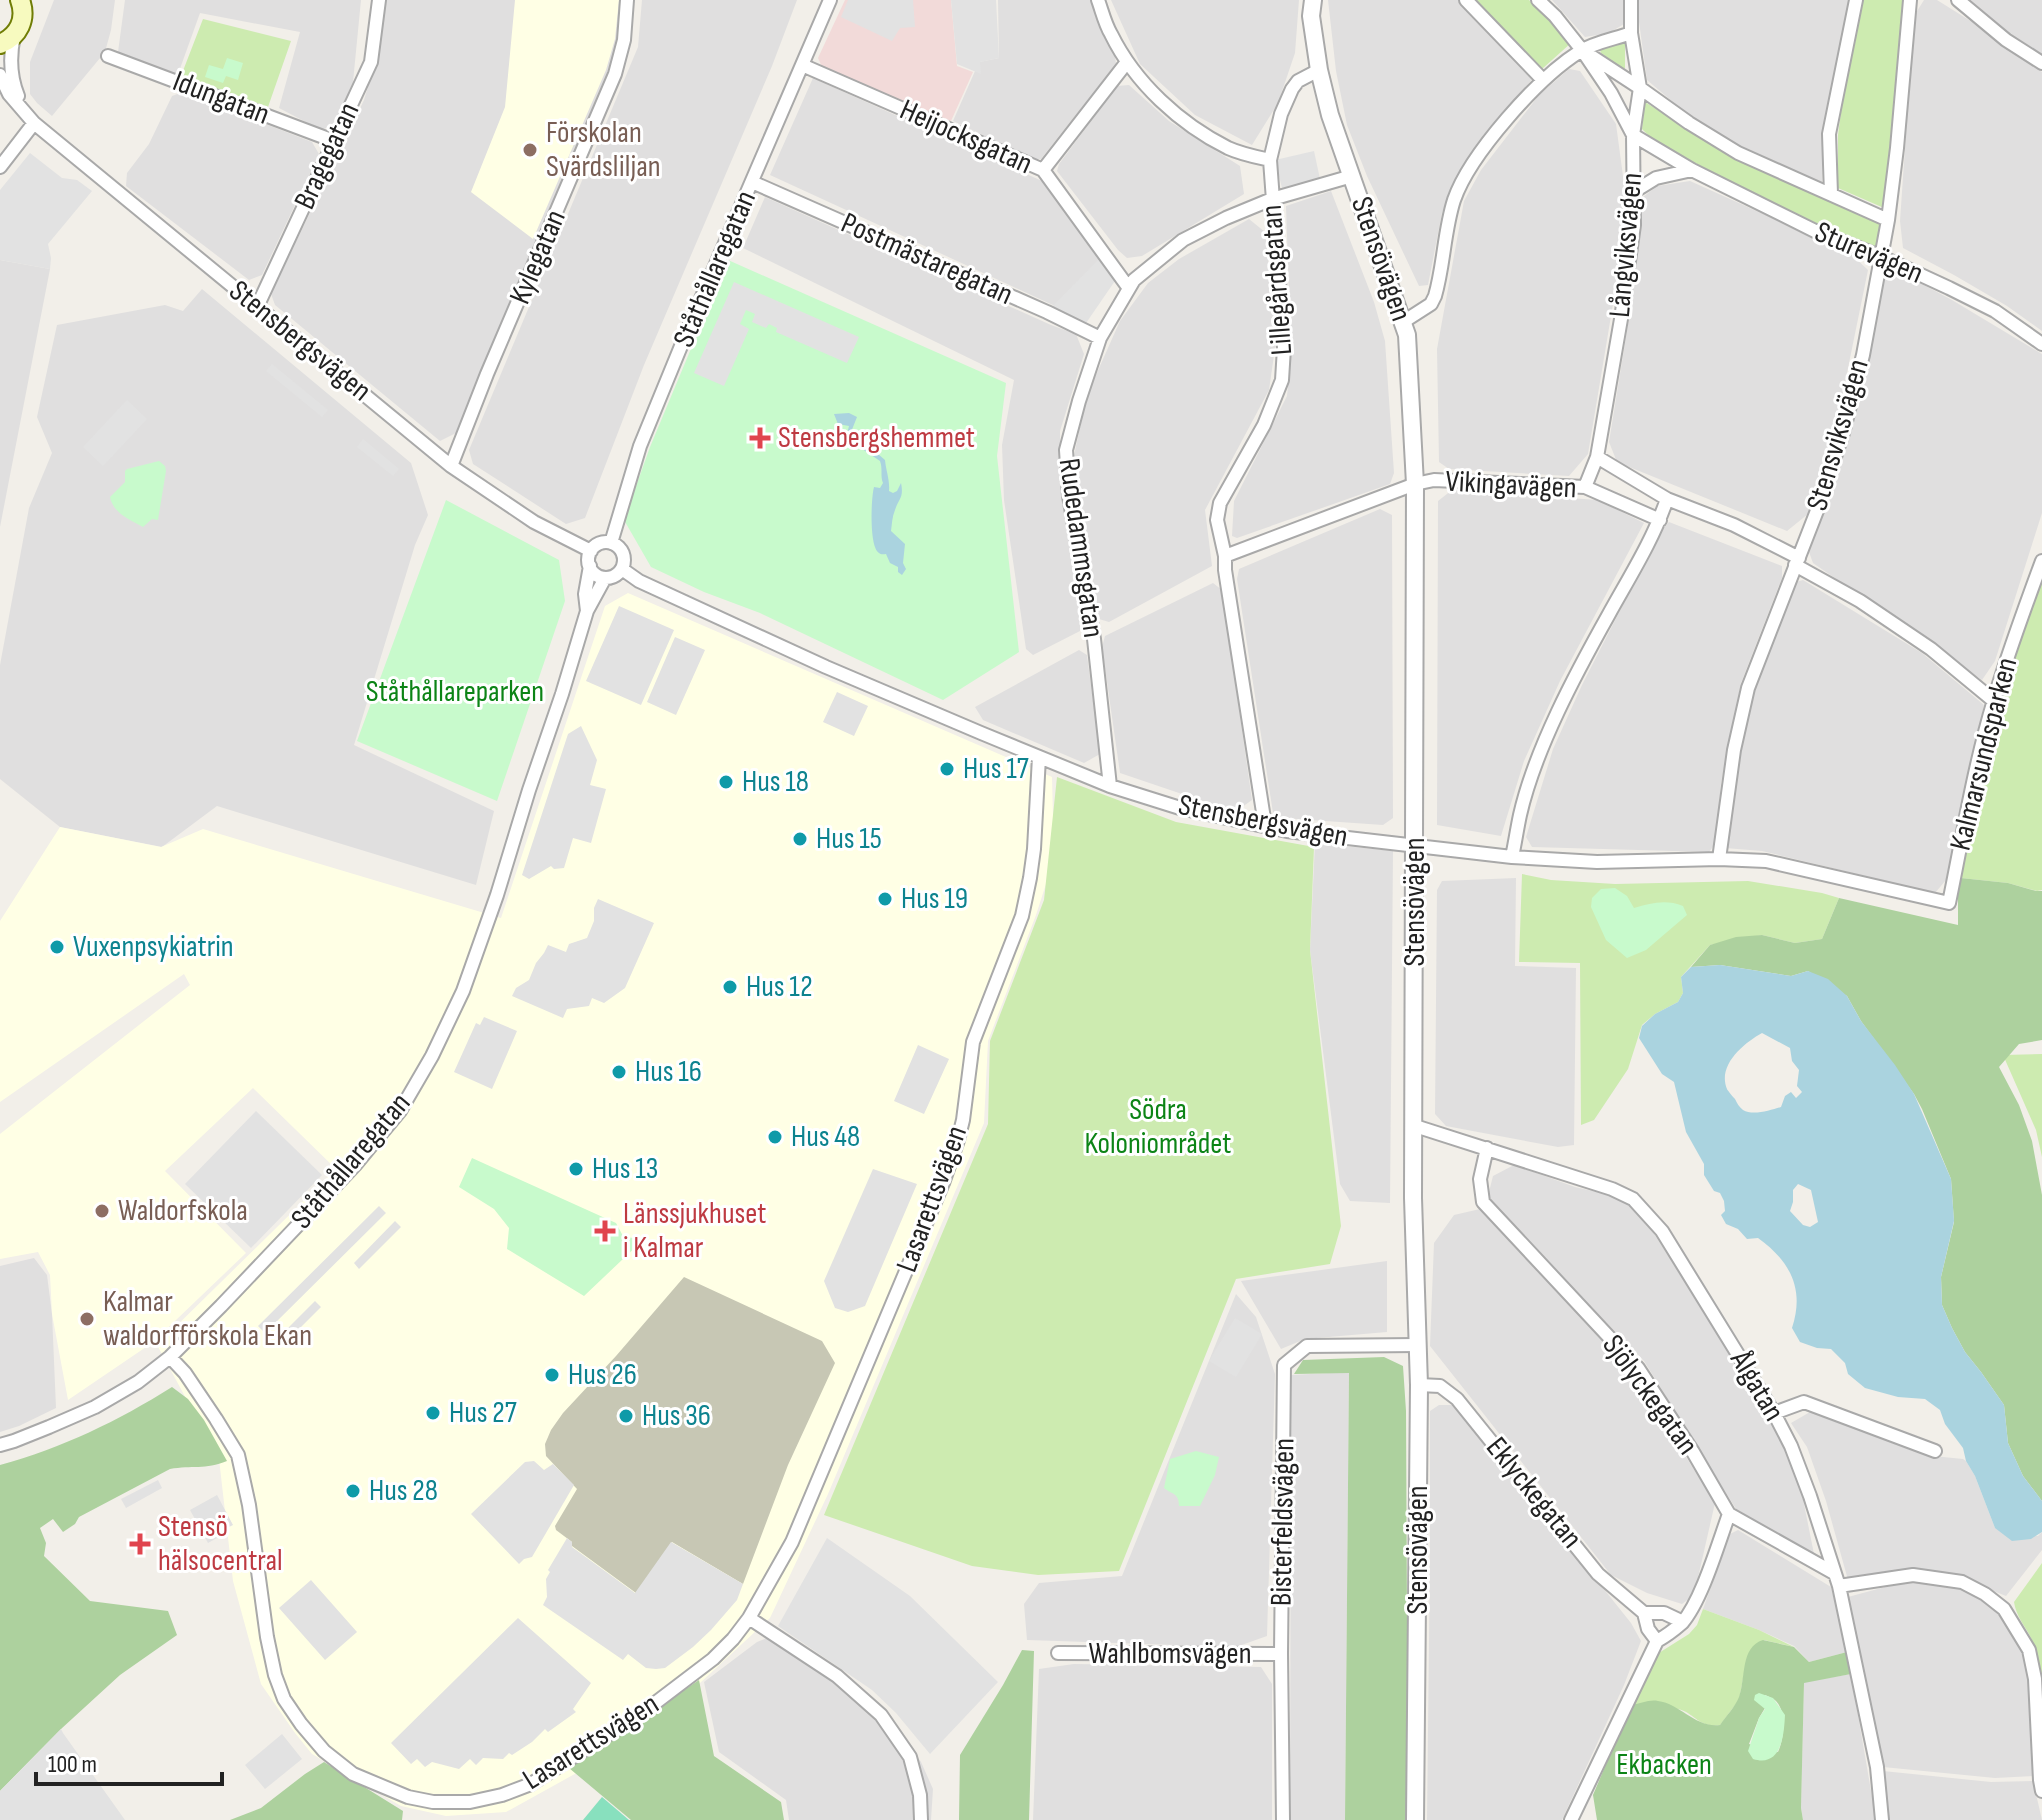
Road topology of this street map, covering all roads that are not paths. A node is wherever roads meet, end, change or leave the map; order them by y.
1 (379, 0) edge
2 (627, 0) edge
3 (830, 0) edge
4 (1098, 0) edge
5 (1313, 0) edge
6 (1466, 0) edge
7 (1538, 0) edge
8 (1631, 0) edge
9 (1856, 0) edge
10 (1910, 0) edge
11 (1958, 0) edge
12 (23, 3) edge
13 (1631, 33) junction
14 (7, 40) edge
15 (1582, 50) junction
16 (108, 56) dead end
17 (1127, 62) junction
18 (2042, 63) edge
19 (802, 65) junction
20 (1319, 70) junction
21 (0, 75) edge
22 (1543, 80) junction
23 (1640, 88) junction
24 (24, 110) junction
25 (34, 123) junction
26 (1633, 135) junction
27 (334, 141) junction
28 (1270, 160) junction
29 (0, 167) edge
30 (1043, 170) junction
31 (1692, 170) junction
32 (1352, 176) junction
33 (752, 182) junction
34 (1635, 191) junction
35 (1831, 194) junction
36 (1272, 199) junction
37 (1888, 220) junction
38 (1882, 257) junction
39 (1128, 287) junction
40 (257, 307) junction
41 (1403, 322) junction
42 (1100, 338) junction
43 (2042, 344) edge
44 (1597, 457) junction
45 (451, 466) junction
46 (1415, 484) junction
47 (1585, 487) junction
48 (1667, 499) junction
49 (1660, 520) junction
50 (611, 543) junction
51 (591, 551) junction
52 (1225, 556) junction
53 (2042, 561) edge
54 (1797, 562) junction
55 (590, 566) junction
56 (622, 569) junction
57 (605, 578) junction
58 (587, 611) junction
59 (1994, 701) junction
60 (1039, 757) junction
61 (1110, 786) junction
62 (1265, 825) junction
63 (1415, 846) junction
64 (1512, 857) junction
65 (1719, 859) junction
66 (1949, 903) joint
67 (1415, 1126) junction
68 (1487, 1148) junction
69 (1418, 1345) junction
70 (170, 1357) junction
71 (1419, 1385) junction
72 (1774, 1413) junction
73 (0, 1445) edge
74 (1935, 1451) dead end
75 (1729, 1514) junction
76 (1834, 1573) junction
77 (1839, 1586) junction
78 (1644, 1613) junction
79 (749, 1618) junction
80 (1683, 1622) junction
81 (1657, 1641) junction
82 (1058, 1653) dead end
83 (1281, 1654) junction
84 (2042, 1791) edge
85 (921, 1820) edge
86 (1283, 1820) edge
87 (1415, 1820) edge
88 (1571, 1820) edge
89 (1882, 1820) edge

1 - 27 street, Bragegatan
2 - 45 street, Kylegatan
3 - 19 street, Ståthållaregatan
4 - 17 street
5 - 20 street, Stensövägen
6 - 22 street
7 - 15 street, Sturevägen
8 - 13 street, Långviksvägen
9 - 35 street
10 - 37 street, Stensviksvägen
11 - 18 street
12 - 14 main road
13 - 15 street
13 - 23 street, Långviksvägen
14 - 24 street, Stensbergsvägen
15 - 22 street
15 - 23 street, Sturevägen
15 - 26 street, Sturevägen
16 - 27 street, Idungatan
17 - 28 street
17 - 30 street
19 - 30 street, Heijocksgatan
19 - 33 street, Ståthållaregatan
20 - 28 street, Lillegårdsgatan
20 - 32 street, Stensövägen
21 - 24 street, Stensbergsvägen
22 - 41 street
23 - 26 street, Långviksvägen
23 - 35 street, Sturevägen
24 - 25 street, Stensbergsvägen
25 - 29 street
25 - 40 street, Stensbergsvägen
26 - 31 street, Sturevägen
26 - 34 street, Långviksvägen
27 - 40 street, Bragegatan
28 - 36 street, Lillegårdsgatan
30 - 39 street, Heijocksgatan
31 - 34 street
31 - 38 street, Sturevägen
32 - 36 street, Rudedammsgatan
32 - 41 street, Stensövägen
33 - 42 street, Postmästaregatan
33 - 50 street, Ståthållaregatan
34 - 44 street, Långviksvägen
35 - 37 street, Sturevägen
36 - 39 street, Rudedammsgatan
36 - 52 street, Lillegårdsgatan
37 - 38 street, Stensviksvägen
38 - 43 street, Sturevägen
38 - 54 street, Stensviksvägen
39 - 42 street, Rudedammsgatan
40 - 45 street, Stensbergsvägen
41 - 46 street, Stensövägen
42 - 61 street, Rudedammsgatan
44 - 47 street, Långviksvägen
44 - 48 street, Vikingavägen
45 - 51 street, Stensbergsvägen
46 - 47 street, Vikingavägen
46 - 52 street, Vikingavägen
46 - 63 street, Stensövägen
47 - 49 street, Vikingavägen
48 - 49 street
48 - 54 street, Vikingavägen
49 - 64 street
50 - 51 street
50 - 56 street
51 - 55 street, Ståthållaregatan
52 - 62 street, Lillegårdsgatan
53 - 59 street, Kalmarsundsparken
54 - 59 street, Vikingavägen
54 - 65 street, Stensviksvägen
55 - 57 street
55 - 58 street, Ståthållaregatan
56 - 57 street
56 - 60 street, Stensbergsvägen
57 - 58 street, Ståthållaregatan
58 - 70 street, Ståthållaregatan
59 - 66 street, Kalmarsundsparken
60 - 61 street, Stensbergsvägen
60 - 79 street, Lasarettsvägen
61 - 62 street, Stensbergsvägen
62 - 63 street, Stensbergsvägen
63 - 64 street, Stensbergsvägen
63 - 67 street, Stensövägen
64 - 65 street, Stensbergsvägen
65 - 66 street, Stensbergsvägen
67 - 68 street, Ålgatan
67 - 69 street, Stensövägen
68 - 72 street, Ålgatan
68 - 75 street, Sjölyckegatan
69 - 71 street, Stensövägen
69 - 83 street, Bisterfeldsvägen
70 - 73 street, Ståthållaregatan
70 - 79 street, Lasarettsvägen
71 - 78 street, Eklyckegatan
71 - 87 street, Stensövägen
72 - 74 street
72 - 76 street, Ålgatan
75 - 76 street
75 - 80 street
76 - 77 street, Ålgatan
77 - 84 street
77 - 89 street, Ålgatan
78 - 80 street, Eklyckegatan
78 - 81 street, Eklyckegatan
79 - 85 street
80 - 81 street
81 - 88 street
82 - 83 street, Wahlbomsvägen
83 - 86 street, Bisterfeldsvägen

